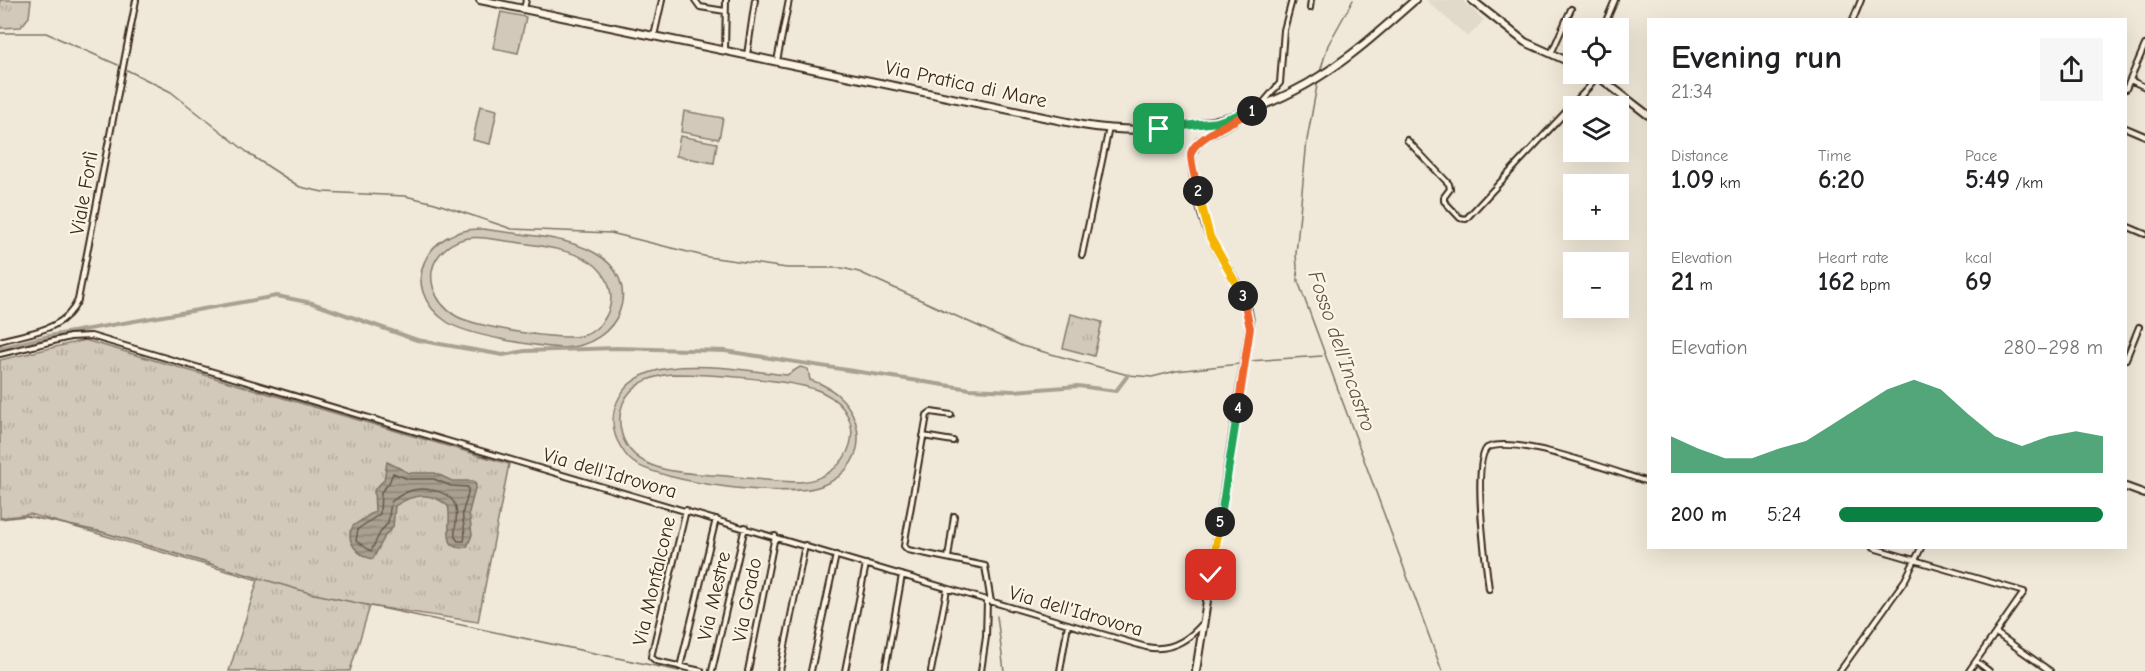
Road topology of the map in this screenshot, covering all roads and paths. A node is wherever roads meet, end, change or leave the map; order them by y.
1 (136, 0) edge
2 (480, 0) edge
3 (526, 0) edge
4 (662, 0) edge
5 (695, 0) edge
6 (726, 0) edge
7 (755, 0) edge
8 (789, 0) edge
9 (1292, 0) edge
10 (1311, 0) edge
11 (1415, 0) edge
12 (1472, 0) edge
13 (1615, 0) edge
14 (1862, 0) edge
15 (1310, 8) dead end
16 (1571, 9) dead end
17 (524, 10) junction
18 (725, 11) junction
19 (1607, 18) edge
20 (1853, 18) edge
21 (654, 37) junction
22 (2145, 45) edge
23 (725, 51) junction
24 (1551, 54) junction
25 (747, 55) junction
26 (1563, 59) edge
27 (777, 62) junction
28 (2130, 80) junction
29 (1591, 84) edge
30 (1609, 84) edge
31 (2127, 87) edge
32 (2145, 87) edge
33 (1261, 107) junction
34 (1647, 114) edge
35 (1109, 128) junction
36 (2127, 128) edge
37 (2145, 136) edge
38 (1407, 140) dead end
39 (2127, 226) edge
40 (2145, 234) edge
41 (1082, 255) dead end
42 (2139, 327) dead end
43 (0, 341) edge
44 (0, 354) edge
45 (2127, 357) edge
46 (951, 415) dead end
47 (923, 436) junction
48 (953, 441) dead end
49 (1647, 482) edge
50 (2127, 487) edge
51 (2145, 494) edge
52 (686, 510) junction
53 (954, 516) dead end
54 (716, 519) junction
55 (745, 527) junction
56 (775, 536) junction
57 (805, 545) junction
58 (1878, 549) edge
59 (1921, 549) edge
60 (836, 555) junction
61 (948, 558) junction
62 (1916, 560) junction
63 (866, 564) junction
64 (902, 575) junction
65 (1489, 589) dead end
66 (947, 590) junction
67 (989, 601) junction
68 (1203, 622) junction
69 (1068, 624) junction
70 (1996, 633) junction
71 (1976, 661) junction
72 (680, 667) junction
73 (701, 671) edge
74 (711, 671) edge
75 (748, 671) edge
76 (780, 671) edge
77 (811, 671) edge
78 (845, 671) edge
79 (885, 671) edge
80 (932, 671) edge
81 (981, 671) edge
82 (1060, 671) edge
83 (1196, 671) edge
84 (1840, 671) edge
85 (1969, 671) edge
86 (1989, 671) edge
87 (2050, 671) edge

1 - 43 street, Viale Forlì
2 - 17 street, Via Pratica di Mare
3 - 17 street
4 - 21 street
5 - 18 street
6 - 18 street
7 - 25 street
8 - 27 street
9 - 33 street
10 - 15 street
11 - 33 street, Via Pratica di Mare
12 - 24 street
13 - 19 street
14 - 20 street
16 - 24 street
17 - 21 street, Via Pratica di Mare
18 - 23 street
21 - 23 street, Via Pratica di Mare
22 - 28 street
23 - 25 street, Via Pratica di Mare
24 - 26 street
25 - 27 street, Via Pratica di Mare
27 - 35 street, Via Pratica di Mare
28 - 31 street
28 - 32 street
29 - 38 street
30 - 34 street
33 - 35 street, Via Pratica di Mare
33 - 68 street
35 - 41 street
36 - 37 street
39 - 40 street
42 - 45 street
44 - 52 street, Via dell'Idrovora
46 - 47 street
47 - 48 street
47 - 61 street
49 - 65 street
50 - 51 street
52 - 54 street, Via dell'Idrovora
52 - 72 street, Via Monfalcone
53 - 61 street
54 - 55 street, Via dell'Idrovora
54 - 72 street
55 - 56 street, Via dell'Idrovora
55 - 74 street, Via Mestre
56 - 57 street, Via dell'Idrovora
56 - 75 street, Via Grado
57 - 60 street, Via dell'Idrovora
57 - 76 street
58 - 62 street
59 - 62 street
60 - 63 street, Via dell'Idrovora
60 - 77 street
61 - 67 street
62 - 70 street
62 - 84 street
63 - 64 street, Via dell'Idrovora
63 - 78 street
64 - 66 street, Via dell'Idrovora
64 - 79 street
66 - 67 street, Via dell'Idrovora
66 - 80 street
67 - 69 street, Via dell'Idrovora
67 - 81 street
68 - 69 street, Via dell'Idrovora
68 - 83 street
69 - 82 street
70 - 71 street
70 - 87 street
71 - 85 street
71 - 86 street
72 - 73 street

